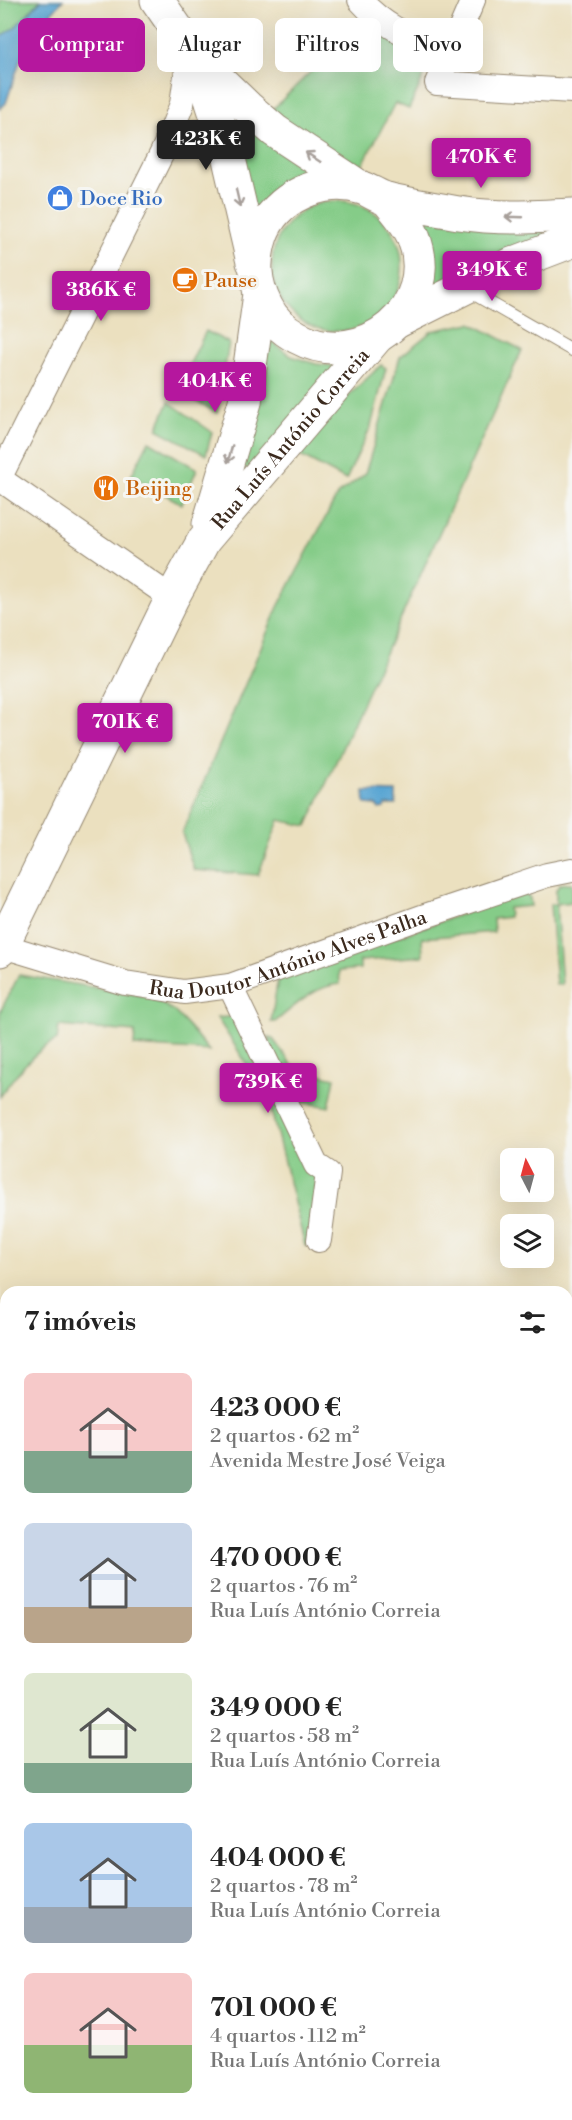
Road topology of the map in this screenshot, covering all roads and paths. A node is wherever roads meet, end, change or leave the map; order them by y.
1 (157, 0) edge
2 (360, 0) edge
3 (473, 0) edge
4 (169, 18) edge
5 (393, 28) edge
6 (190, 72) edge
7 (200, 72) edge
8 (213, 72) edge
9 (572, 91) edge
10 (226, 146) junction
11 (164, 149) junction
12 (375, 193) junction
13 (572, 214) edge
14 (572, 241) edge
15 (257, 281) junction
16 (462, 287) junction
17 (386, 330) junction
18 (572, 350) edge
19 (0, 478) edge
20 (204, 540) junction
21 (172, 598) junction
22 (572, 870) edge
23 (1, 946) edge
24 (230, 986) junction
25 (319, 1240) dead end

1 - 4 street
2 - 5 street
3 - 9 street
6 - 11 street
7 - 10 street
12 -> 8 street
10 - 11 street
10 -> 15 street
11 - 19 street
13 -> 12 street
12 - 15 street
12 - 17 street
14 - 16 street, Rua Luís António Correia
15 - 17 street
15 -> 20 street, Rua Luís António Correia
16 - 17 street, Rua Luís António Correia
16 - 18 lane
17 - 20 street, Rua Luís António Correia
19 - 21 street
20 - 21 street, Rua Luís António Correia
21 - 23 street, Rua Luís António Correia
22 - 24 street, Rua Doutor António Alves Palha
23 - 24 street, Rua Doutor António Alves Palha
24 - 25 street

